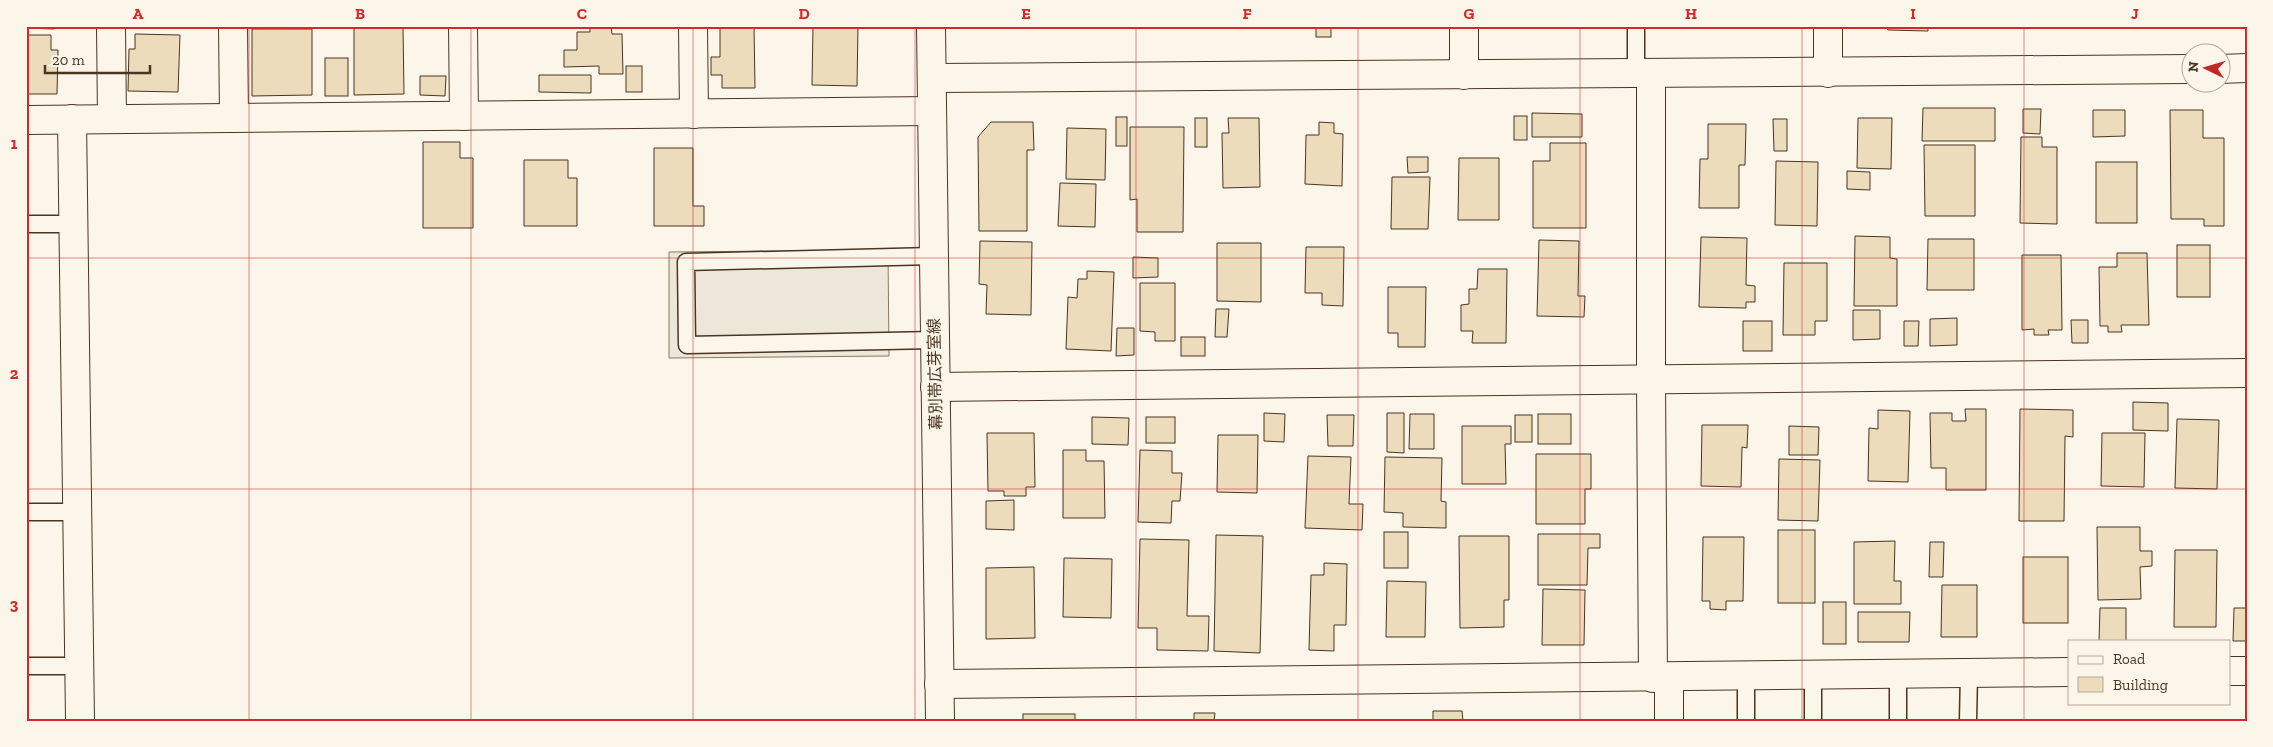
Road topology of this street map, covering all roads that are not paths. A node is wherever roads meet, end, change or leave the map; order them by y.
1 (111, 26) edge
2 (233, 26) edge
3 (463, 26) edge
4 (693, 26) edge
5 (931, 26) edge
6 (1464, 26) edge
7 (1636, 26) edge
8 (1828, 26) edge
9 (2247, 68) edge
10 (2180, 69) edge
11 (2230, 69) edge
12 (1828, 72) junction
13 (1644, 74) junction
14 (1464, 75) junction
15 (932, 78) junction
16 (932, 111) junction
17 (694, 114) junction
18 (464, 116) junction
19 (234, 117) junction
20 (72, 119) junction
21 (112, 119) junction
22 (26, 120) edge
23 (26, 224) edge
24 (74, 224) junction
25 (934, 256) junction
26 (934, 340) junction
27 (2247, 373) edge
28 (1651, 381) junction
29 (935, 388) junction
30 (26, 512) edge
31 (78, 512) junction
32 (26, 666) edge
33 (80, 666) junction
34 (2230, 671) edge
35 (2247, 671) edge
36 (2068, 672) edge
37 (1969, 673) junction
38 (1898, 674) junction
39 (1746, 676) junction
40 (1813, 676) junction
41 (1661, 677) junction
42 (939, 684) junction
43 (80, 721) edge
44 (940, 721) edge
45 (1669, 721) edge
46 (1746, 721) edge
47 (1813, 721) edge
48 (1898, 721) edge
49 (1968, 721) edge

1 - 21 street
2 - 19 street
3 - 18 street
4 - 17 street
5 - 15 street, 幕別帯広芽室線
6 - 14 street
7 - 13 lane
8 - 12 street
9 - 11 street
10 - 12 street
12 - 13 street
13 - 14 street
13 - 28 street
14 - 15 street
15 - 16 street, 幕別帯広芽室線
16 - 17 street
16 - 25 street, 幕別帯広芽室線
17 - 18 street
18 - 19 street
19 - 21 street
20 - 21 street
20 - 22 street
20 - 24 street
23 - 24 lane
24 - 31 street
25 - 26 street, 幕別帯広芽室線
25 - 26 lane
26 - 29 street, 幕別帯広芽室線
27 - 28 street
28 - 29 street
28 - 41 street
29 - 42 street, 幕別帯広芽室線
30 - 31 lane
31 - 33 street
32 - 33 lane
33 - 43 street
34 - 35 street
36 - 37 street
37 - 38 street
37 - 49 lane
38 - 40 street
38 - 48 lane
39 - 40 street
39 - 41 street
39 - 46 lane
40 - 47 lane
41 - 42 street
41 - 45 street
42 - 44 street, 幕別帯広芽室線

